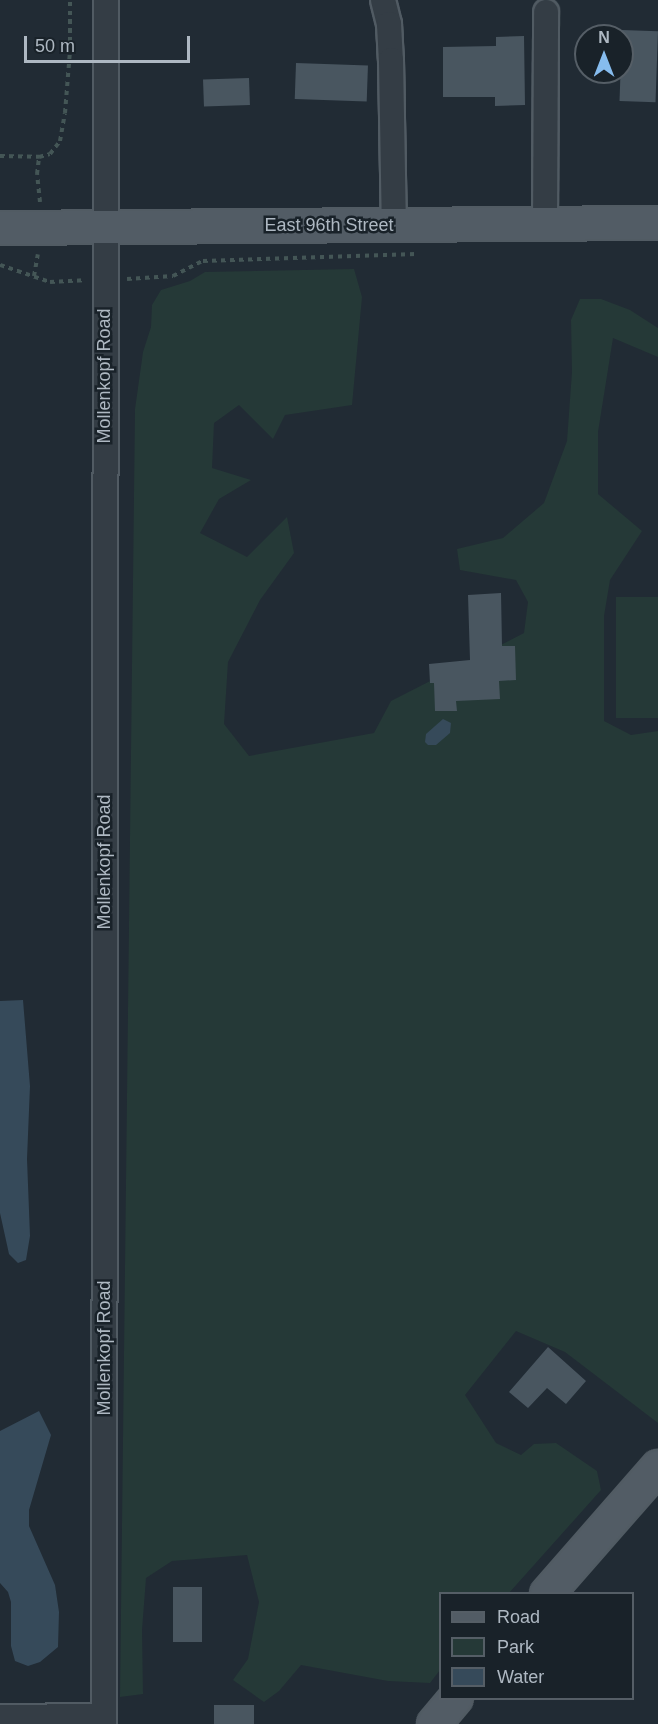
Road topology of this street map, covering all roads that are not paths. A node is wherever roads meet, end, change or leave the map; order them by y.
1 (106, 0) edge
2 (383, 0) edge
3 (546, 12) dead end
4 (658, 223) edge
5 (545, 224) junction
6 (394, 225) junction
7 (104, 227) junction
8 (0, 228) edge
9 (657, 1469) edge
10 (549, 1592) edge
11 (454, 1700) edge
12 (0, 1717) edge
13 (104, 1720) edge
14 (434, 1724) edge

1 - 7 street, Mollenkopf Road
2 - 6 street
3 - 5 street
4 - 5 main road, East 96th Street
5 - 6 main road, East 96th Street
6 - 7 main road, East 96th Street
7 - 8 main road, East 96th Street
7 - 13 street, Mollenkopf Road
9 - 10 main road
11 - 14 main road
12 - 13 street

